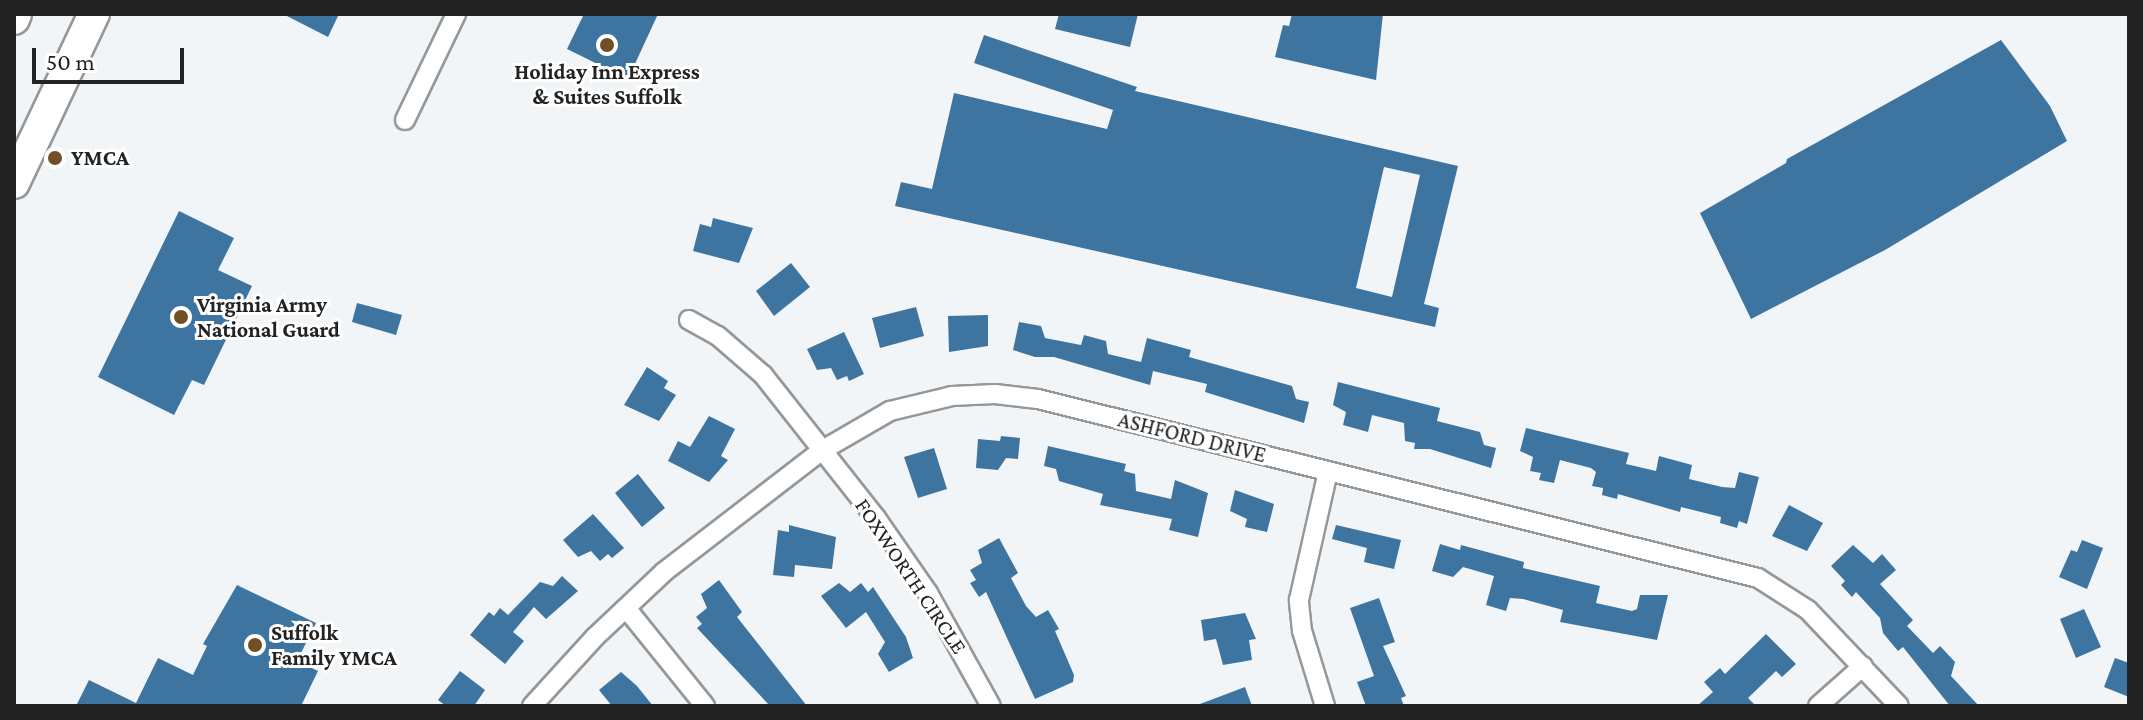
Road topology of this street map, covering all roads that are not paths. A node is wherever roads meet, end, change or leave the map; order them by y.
1 (94, 14) edge
2 (456, 14) edge
3 (405, 120) dead end
4 (14, 183) edge
5 (689, 320) dead end
6 (821, 451) junction
7 (1328, 471) junction
8 (626, 608) junction
9 (1863, 666) junction
10 (532, 706) edge
11 (705, 706) edge
12 (991, 706) edge
13 (1325, 706) edge
14 (1818, 706) edge
15 (1899, 706) edge

1 - 4 highway
2 - 3 street
5 - 6 street, FOXWORTH CIRCLE
6 - 7 street, ASHFORD DRIVE
6 - 8 street, ASHFORD DRIVE
6 - 12 street, FOXWORTH CIRCLE
7 - 9 street, ASHFORD DRIVE
7 - 13 street
8 - 10 street, ASHFORD DRIVE
8 - 11 street
9 - 14 street
9 - 15 street, ASHFORD DRIVE

